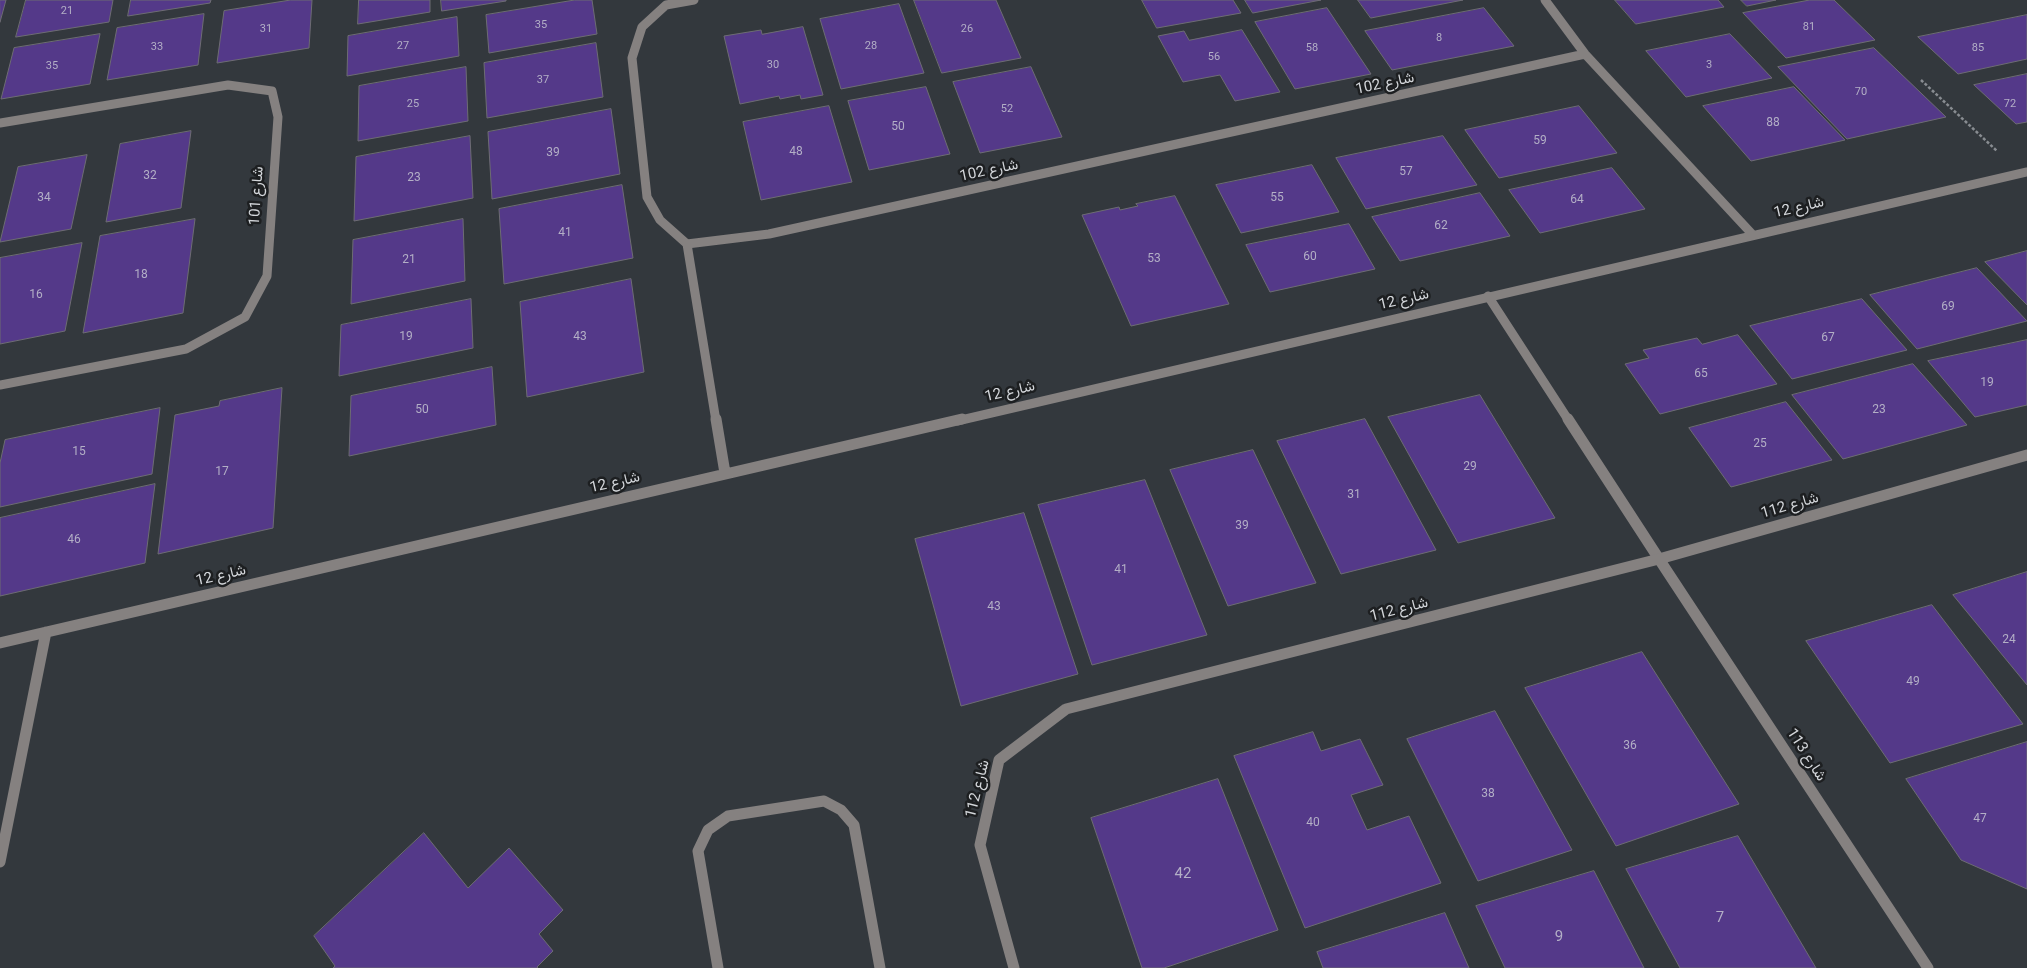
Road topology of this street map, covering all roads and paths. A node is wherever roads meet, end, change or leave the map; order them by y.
1 (694, 0) edge
2 (1544, 0) edge
3 (1585, 54) junction
4 (1921, 80) dead end
5 (0, 123) edge
6 (2024, 172) edge
7 (1752, 234) junction
8 (687, 244) junction
9 (1488, 296) junction
10 (0, 385) edge
11 (2027, 455) edge
12 (725, 473) junction
13 (1659, 560) junction
14 (46, 632) junction
15 (0, 643) edge
16 (0, 862) edge
17 (718, 968) edge
18 (880, 968) edge
19 (1014, 968) edge
20 (1928, 968) edge

1 - 8 street
2 - 3 street
3 - 7 street
3 - 8 street, شارع 102
4 - 6 path
5 - 10 street, شارع 101
6 - 7 street, شارع 12
7 - 9 street, شارع 12
8 - 12 street
9 - 12 street, شارع 12
9 - 13 street, شارع 113
11 - 13 street, شارع 112
12 - 14 street, شارع 12
13 - 19 street, شارع 112
13 - 20 street, شارع 113
14 - 15 street, شارع 12
14 - 16 street
17 - 18 street

